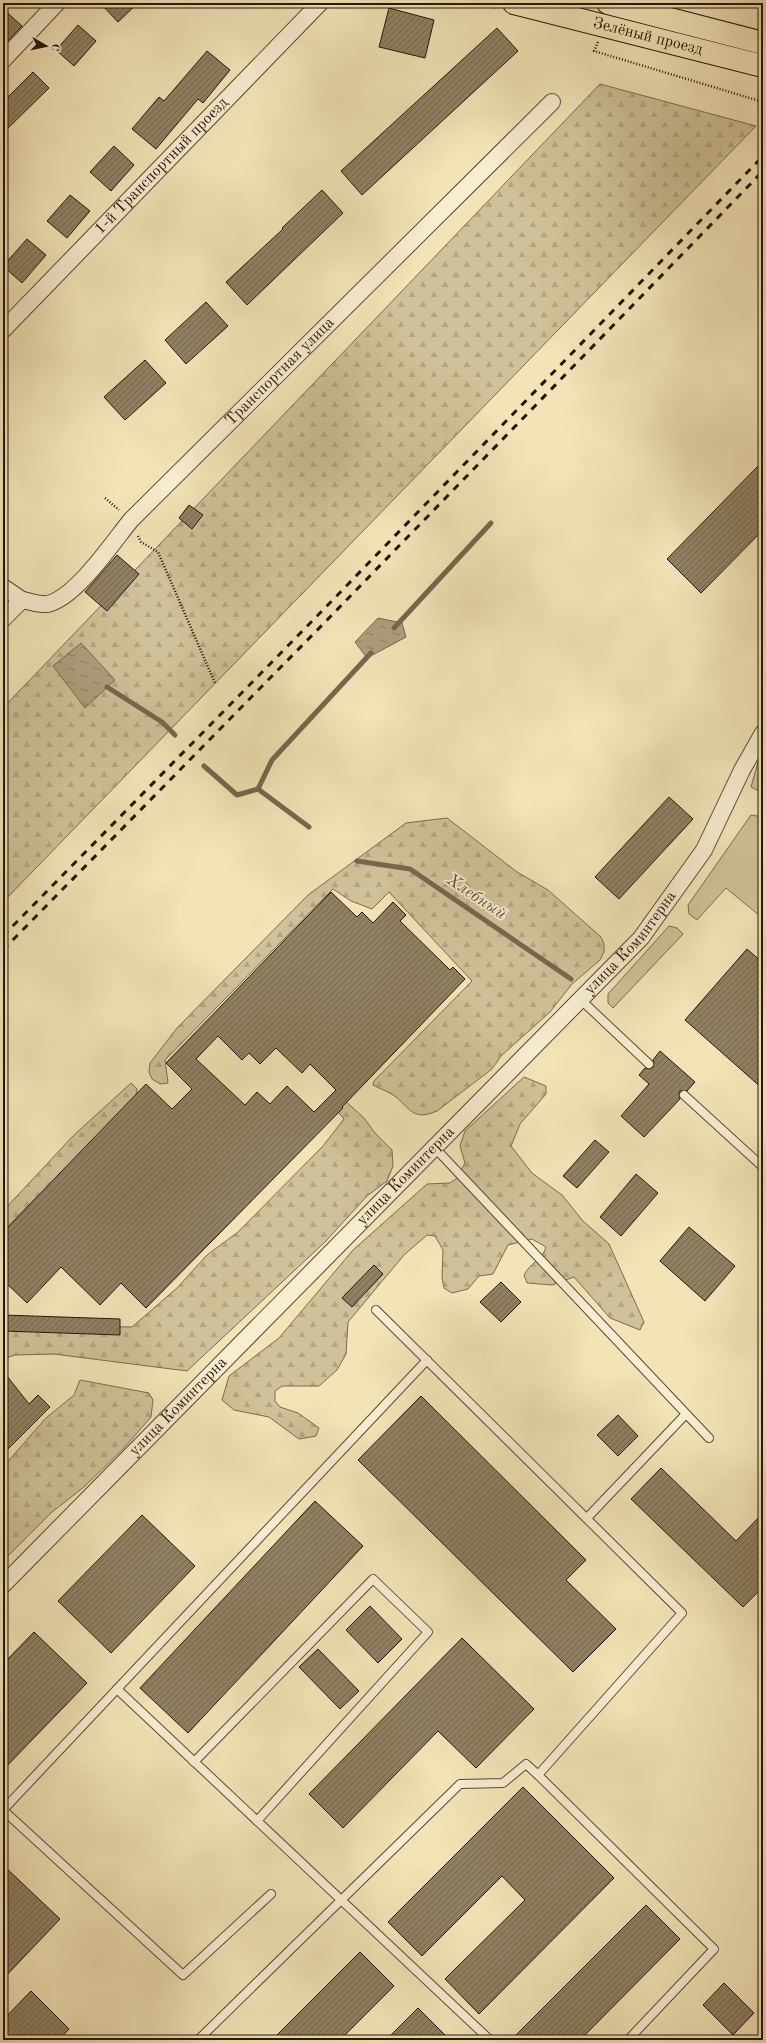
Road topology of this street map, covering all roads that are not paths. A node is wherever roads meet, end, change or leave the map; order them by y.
1 (57, 3) edge
2 (320, 3) edge
3 (608, 3) edge
4 (523, 5) edge
5 (763, 43) edge
6 (3, 60) edge
7 (763, 66) edge
8 (552, 102) dead end
9 (3, 330) edge
10 (3, 587) edge
11 (22, 600) junction
12 (3, 619) edge
13 (763, 733) edge
14 (580, 999) junction
15 (649, 1064) dead end
16 (684, 1095) dead end
17 (435, 1148) junction
18 (763, 1167) edge
19 (376, 1310) dead end
20 (427, 1360) junction
21 (686, 1414) junction
22 (709, 1438) dead end
23 (587, 1518) junction
24 (3, 1586) edge
25 (117, 1689) junction
26 (194, 1762) junction
27 (538, 1775) junction
28 (257, 1821) junction
29 (271, 1894) dead end
30 (342, 1901) junction
31 (198, 2040) edge
32 (490, 2040) edge
33 (628, 2040) edge

1 - 6 street
2 - 9 street, 1-й Транспортный проезд
3 - 5 main road, Зелёный проезд
4 - 7 main road, Зелёный проезд
8 - 11 street, Транспортная улица
10 - 11 street
11 - 12 street
13 - 14 street, улица Коминтерна
14 - 15 lane
14 - 17 street, улица Коминтерна
16 - 18 lane
17 - 21 lane
17 - 24 street, улица Коминтерна
19 - 20 lane
20 - 23 lane
20 - 25 lane
21 - 22 lane
21 - 23 lane
23 - 27 lane
25 - 26 lane
25 - 29 lane
26 - 28 lane
26 - 28 lane
27 - 30 lane
27 - 33 lane
28 - 30 lane
30 - 31 lane
30 - 32 lane

